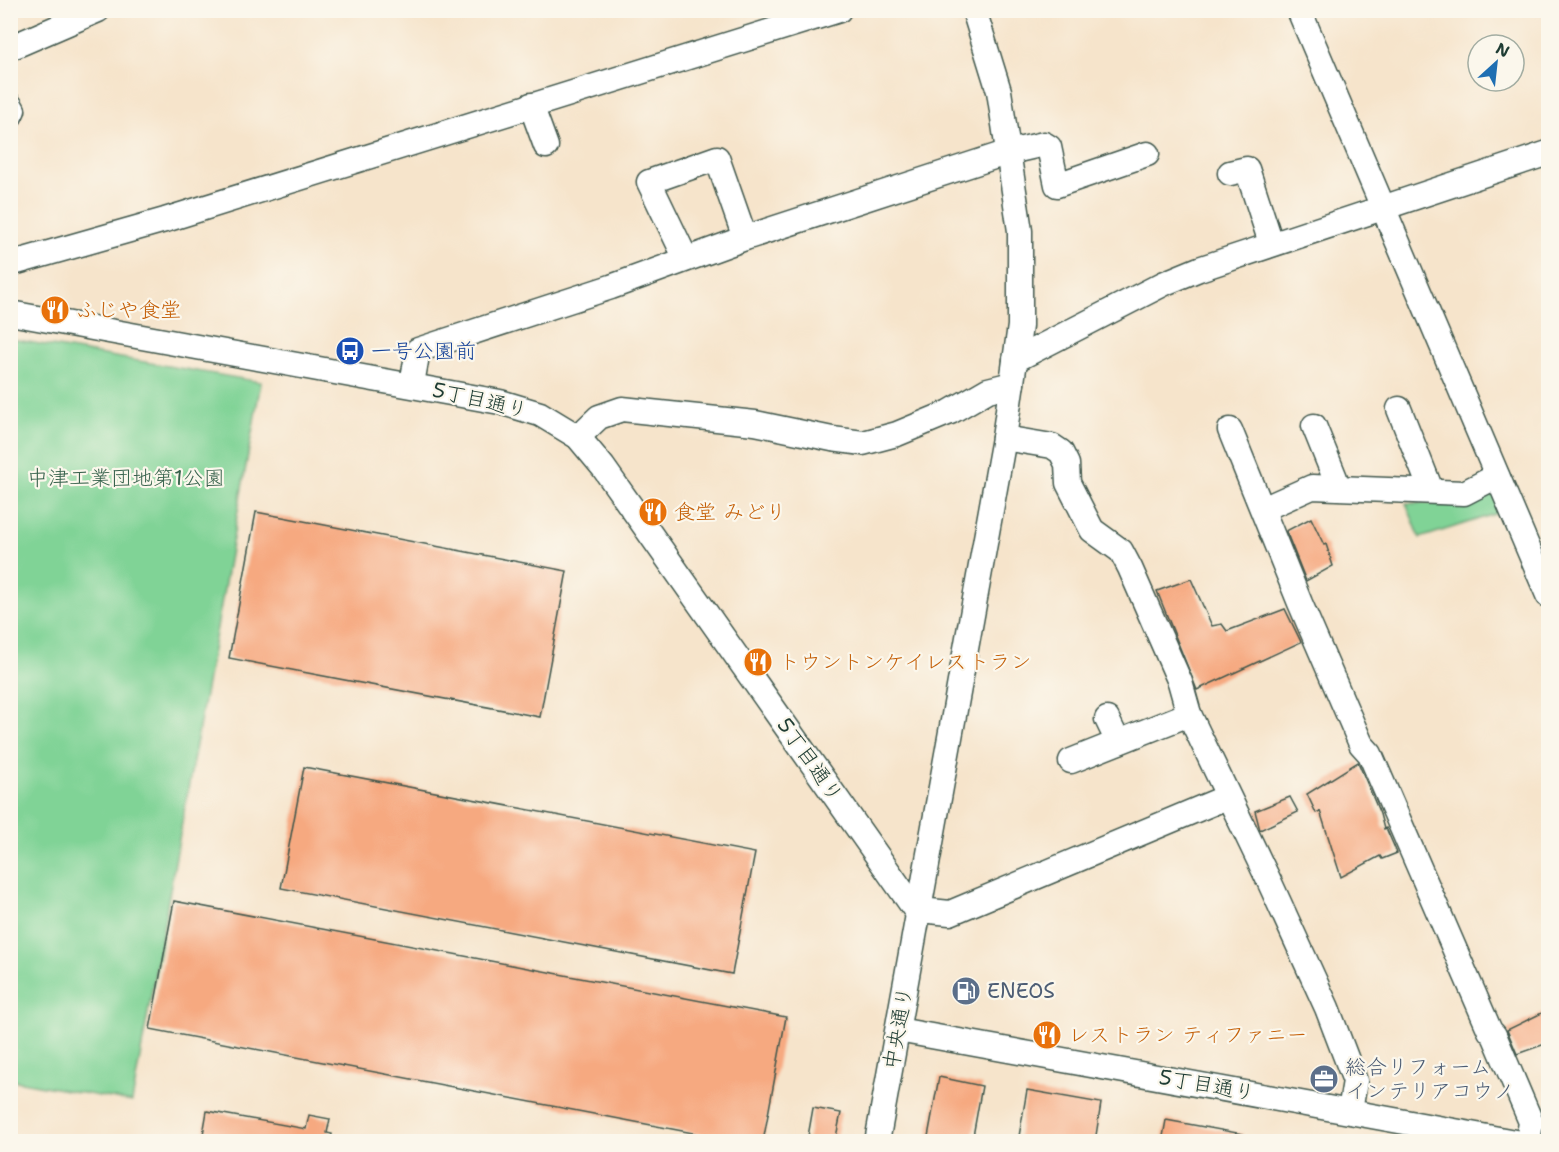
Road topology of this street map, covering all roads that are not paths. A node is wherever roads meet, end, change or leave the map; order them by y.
1 (98, 10) edge
2 (839, 10) edge
3 (974, 10) edge
4 (1299, 10) edge
5 (806, 15) edge
6 (10, 48) edge
7 (10, 105) edge
8 (531, 105) junction
9 (10, 116) edge
10 (546, 146) dead end
11 (1009, 152) junction
12 (1548, 153) edge
13 (1147, 154) dead end
14 (1230, 173) dead end
15 (1382, 209) junction
16 (745, 238) junction
17 (1271, 243) junction
18 (686, 259) junction
19 (10, 264) edge
20 (10, 313) edge
21 (1015, 360) junction
22 (412, 384) junction
23 (1012, 384) junction
24 (1399, 410) dead end
25 (1314, 426) dead end
26 (1230, 430) dead end
27 (578, 438) junction
28 (1004, 438) junction
29 (1497, 476) junction
30 (1335, 487) junction
31 (1431, 490) junction
32 (1263, 509) junction
33 (1548, 595) edge
34 (1189, 714) junction
35 (1107, 719) dead end
36 (1118, 742) junction
37 (1071, 761) dead end
38 (1227, 797) junction
39 (919, 913) junction
40 (898, 1030) junction
41 (1350, 1111) junction
42 (878, 1142) edge
43 (1515, 1142) edge
44 (1528, 1142) edge

1 - 6 street
2 - 5 street
3 - 11 street, 中央通り
4 - 15 street
5 - 8 street
7 - 9 street
8 - 10 street
8 - 19 street
11 - 13 street
11 - 16 street
11 - 21 street, 中央通り
12 - 15 street
14 - 17 street
15 - 17 street
15 - 29 street
16 - 18 street
16 - 18 street
17 - 21 street
18 - 22 street
20 - 22 street, 5丁目通り
21 - 23 street, 中央通り
22 - 27 street, 5丁目通り
23 - 27 street
23 - 28 street, 中央通り
24 - 31 street
25 - 30 street
26 - 32 street
27 - 39 street, 5丁目通り
28 - 34 street
28 - 39 street, 中央通り
29 - 31 street
29 - 33 street
30 - 31 street
30 - 32 street
32 - 44 street
34 - 36 street
34 - 38 street
35 - 36 street
36 - 37 street
38 - 39 street
38 - 41 street
39 - 40 street, 中央通り
40 - 41 street, 5丁目通り
40 - 42 street, 中央通り
41 - 43 street, 5丁目通り

